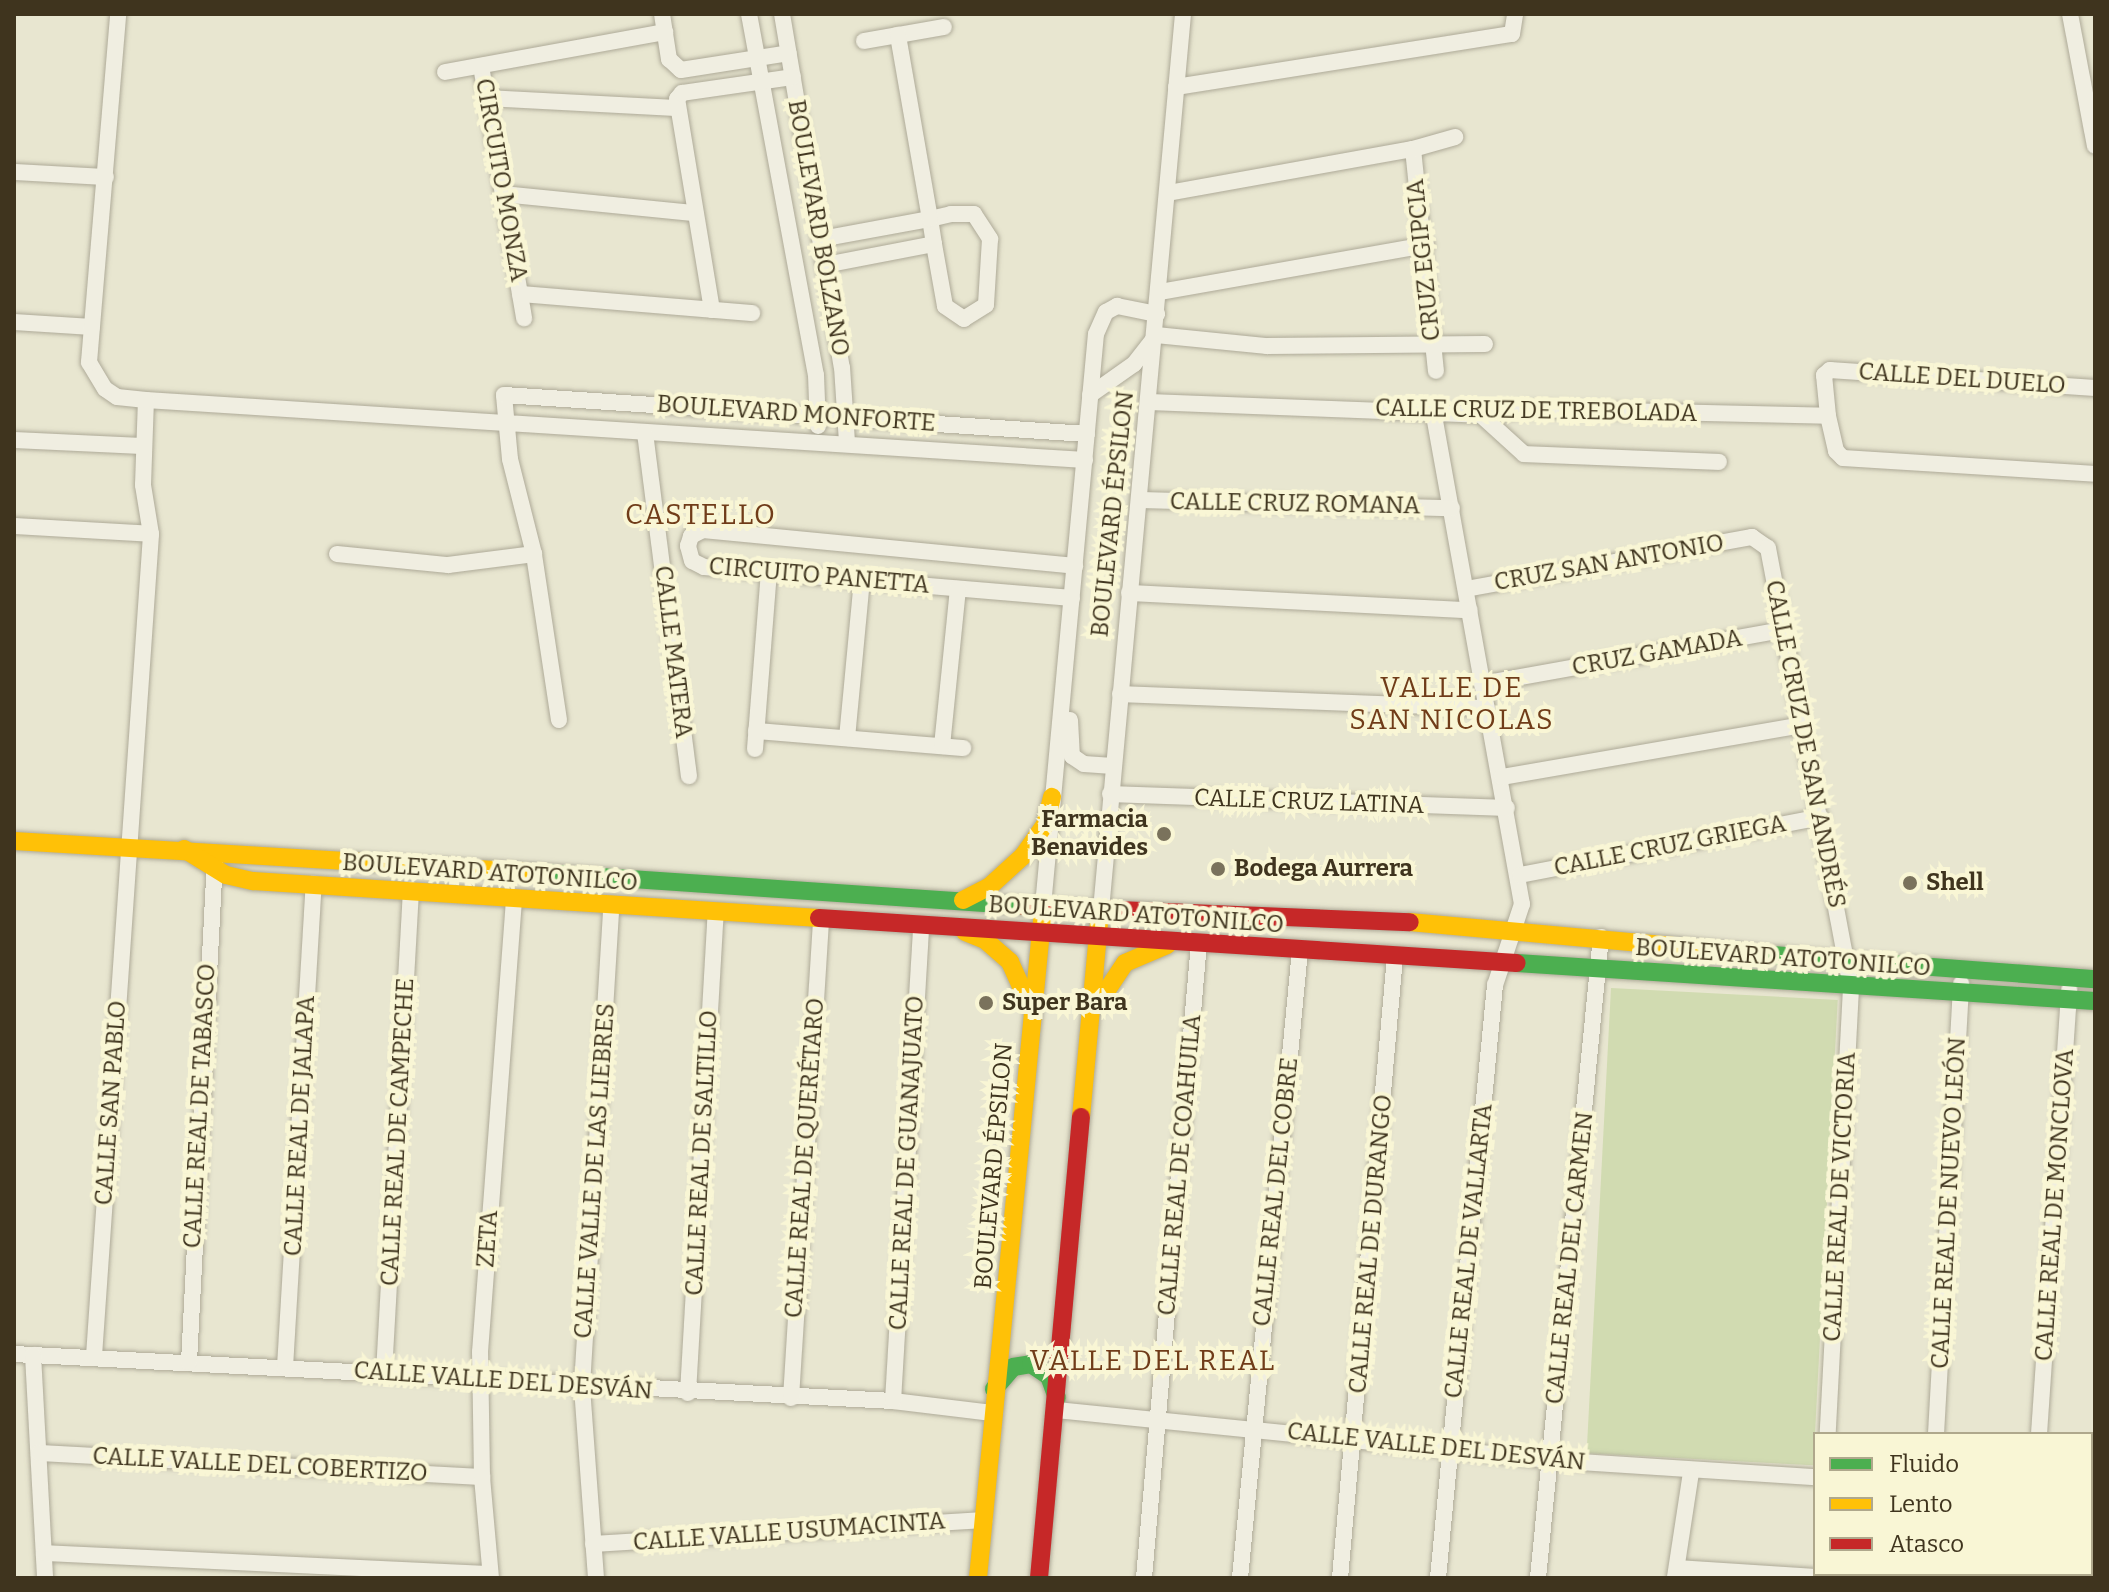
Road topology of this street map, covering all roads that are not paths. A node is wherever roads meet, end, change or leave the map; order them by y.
1 (118, 14) edge
2 (662, 14) edge
3 (749, 14) edge
4 (782, 14) edge
5 (1183, 14) edge
6 (1515, 14) edge
7 (2070, 14) edge
8 (944, 27) dead end
9 (665, 32) junction
10 (898, 35) junction
11 (864, 41) dead end
12 (789, 53) junction
13 (758, 58) junction
14 (481, 66) junction
15 (445, 72) dead end
16 (793, 77) junction
17 (762, 81) junction
18 (1176, 87) junction
19 (486, 98) junction
20 (676, 108) junction
21 (1455, 137) dead end
22 (2095, 146) edge
23 (1413, 149) junction
24 (14, 172) edge
25 (106, 177) junction
26 (1168, 193) junction
27 (503, 194) junction
28 (695, 213) junction
29 (930, 219) junction
30 (821, 239) junction
31 (934, 244) junction
32 (1426, 245) junction
33 (825, 265) junction
34 (1160, 292) junction
35 (520, 294) junction
36 (712, 310) junction
37 (752, 313) dead end
38 (1157, 314) junction
39 (524, 318) dead end
40 (14, 322) edge
41 (92, 327) junction
42 (1156, 335) junction
43 (1485, 344) dead end
44 (1432, 346) junction
45 (1436, 371) dead end
46 (2095, 388) edge
47 (1090, 395) junction
48 (146, 400) junction
49 (1149, 402) junction
50 (1433, 410) junction
51 (1481, 415) junction
52 (1828, 416) junction
53 (819, 417) junction
54 (848, 419) junction
55 (506, 427) junction
56 (645, 433) junction
57 (1087, 434) junction
58 (14, 440) edge
59 (818, 440) junction
60 (847, 442) junction
61 (142, 446) junction
62 (1085, 460) junction
63 (1719, 462) dead end
64 (2095, 474) edge
65 (1139, 500) junction
66 (1452, 508) junction
67 (14, 526) edge
68 (151, 534) junction
69 (1752, 537) joint
70 (337, 554) dead end
71 (534, 554) junction
72 (1075, 566) junction
73 (769, 572) junction
74 (862, 580) junction
75 (958, 589) junction
76 (1466, 589) junction
77 (1129, 593) junction
78 (1071, 607) junction
79 (1470, 610) junction
80 (1783, 630) junction
81 (1482, 684) junction
82 (1120, 694) junction
83 (1487, 708) junction
84 (559, 720) dead end
85 (1803, 725) junction
86 (756, 731) junction
87 (847, 738) junction
88 (942, 746) junction
89 (963, 748) dead end
90 (755, 749) dead end
91 (1113, 766) junction
92 (689, 776) dead end
93 (1502, 777) junction
94 (1110, 794) junction
95 (1052, 797) junction
96 (1507, 808) junction
97 (1820, 817) junction
98 (14, 841) edge
99 (183, 848) junction
100 (128, 850) junction
101 (216, 850) junction
102 (214, 870) junction
103 (1520, 875) junction
104 (314, 884) junction
105 (411, 890) junction
106 (514, 900) junction
107 (963, 900) junction
108 (1043, 906) junction
109 (611, 908) junction
110 (1101, 910) junction
111 (716, 913) junction
112 (821, 919) junction
113 (921, 926) junction
114 (949, 927) junction
115 (1517, 929) junction
116 (1042, 933) junction
117 (1098, 936) junction
118 (1601, 937) junction
119 (1179, 941) junction
120 (1199, 943) junction
121 (1300, 950) junction
122 (1395, 957) junction
123 (1844, 961) junction
124 (1499, 964) junction
125 (1599, 970) junction
126 (1962, 972) junction
127 (2069, 977) junction
128 (2095, 979) edge
129 (1851, 988) junction
130 (1961, 994) junction
131 (2069, 999) junction
132 (2095, 1001) edge
133 (1093, 1013) junction
134 (1032, 1016) junction
135 (14, 1354) edge
136 (33, 1355) junction
137 (94, 1356) junction
138 (189, 1362) junction
139 (285, 1367) junction
140 (384, 1373) junction
141 (480, 1380) junction
142 (582, 1386) junction
143 (994, 1389) junction
144 (688, 1393) junction
145 (791, 1398) junction
146 (893, 1401) junction
147 (1057, 1404) junction
148 (992, 1413) junction
149 (1159, 1420) junction
150 (1254, 1429) junction
151 (1828, 1432) edge
152 (1936, 1432) edge
153 (2039, 1432) edge
154 (1354, 1439) junction
155 (1450, 1449) junction
156 (39, 1453) junction
157 (1549, 1460) junction
158 (1691, 1472) junction
159 (482, 1477) junction
160 (1813, 1477) edge
161 (984, 1520) junction
162 (593, 1544) junction
163 (44, 1553) junction
164 (1676, 1573) edge
165 (491, 1576) edge
166 (45, 1578) edge
167 (596, 1578) edge
168 (978, 1578) edge
169 (1039, 1578) edge
170 (1144, 1578) edge
171 (1240, 1578) edge
172 (1340, 1578) edge
173 (1438, 1578) edge
174 (1538, 1578) edge
175 (1831, 1578) edge

1 - 25 street, BOULEVARD MONFORTE
2 - 9 street
3 - 13 street, BOULEVARD BOLZANO
4 - 12 street, BOULEVARD BOLZANO
5 - 18 street, BOULEVARD ÉPSILON
6 - 18 street
7 - 22 street
8 - 10 street
9 - 13 street
9 - 14 street, CIRCUITO MONZA
10 - 11 street
10 - 29 street
12 - 13 street
12 - 16 street, BOULEVARD BOLZANO
13 - 17 street, BOULEVARD BOLZANO
14 - 15 street, CIRCUITO MONZA
14 - 19 street, CIRCUITO MONZA
16 - 17 street
16 - 30 street, BOULEVARD BOLZANO
17 - 20 street
17 - 53 street, BOULEVARD BOLZANO
18 - 26 street, BOULEVARD ÉPSILON
19 - 20 street
19 - 27 street, CIRCUITO MONZA
20 - 28 street
21 - 23 street
23 - 26 street
23 - 32 street, CRUZ EGIPCIA
24 - 25 street
25 - 41 street, BOULEVARD MONFORTE
26 - 34 street, BOULEVARD ÉPSILON
27 - 28 street
27 - 35 street, CIRCUITO MONZA
28 - 36 street
29 - 30 street
29 - 31 street
29 - 31 street
30 - 33 street, BOULEVARD BOLZANO
31 - 33 street
32 - 34 street
32 - 44 street, CRUZ EGIPCIA
33 - 54 street, BOULEVARD BOLZANO
34 - 38 street, BOULEVARD ÉPSILON
35 - 36 street, CIRCUITO MONZA
35 - 39 street, CIRCUITO MONZA
36 - 37 street, CIRCUITO MONZA
38 - 42 street, BOULEVARD ÉPSILON
38 - 47 street, BOULEVARD ÉPSILON
40 - 41 street
41 - 48 street, BOULEVARD MONFORTE
42 - 44 street
42 - 47 street
42 - 49 street, BOULEVARD ÉPSILON
43 - 44 street
44 - 45 street, CRUZ EGIPCIA
46 - 52 street, CALLE DEL DUELO
47 - 57 street, BOULEVARD ÉPSILON
48 - 55 street, BOULEVARD MONFORTE
48 - 61 street, CALLE SAN PABLO
49 - 50 street, CALLE CRUZ DE TREBOLADA
49 - 65 street, BOULEVARD ÉPSILON
50 - 51 street, CALLE CRUZ DE TREBOLADA
50 - 66 street
51 - 52 street, CALLE CRUZ DE TREBOLADA
51 - 63 street
52 - 64 street
53 - 54 street, BOULEVARD MONFORTE
53 - 55 street, BOULEVARD MONFORTE
53 - 59 street, BOULEVARD BOLZANO
54 - 57 street, BOULEVARD MONFORTE
54 - 60 street, BOULEVARD BOLZANO
55 - 56 street, BOULEVARD MONFORTE
55 - 71 street
56 - 59 street, BOULEVARD MONFORTE
56 - 92 street, CALLE MATERA
57 - 62 street, BOULEVARD ÉPSILON
58 - 61 street
59 - 60 street, BOULEVARD MONFORTE
60 - 62 street, BOULEVARD MONFORTE
61 - 68 street, CALLE SAN PABLO
62 - 72 street, BOULEVARD ÉPSILON
65 - 66 street, CALLE CRUZ ROMANA
65 - 77 street, BOULEVARD ÉPSILON
66 - 76 street
67 - 68 street
68 - 100 street, CALLE SAN PABLO
69 - 76 street, CRUZ SAN ANTONIO
69 - 80 street, CALLE CRUZ DE SAN ANDRÉS
70 - 71 street
71 - 84 street
72 - 73 street, CIRCUITO PANETTA
72 - 78 street, BOULEVARD ÉPSILON
73 - 74 street, CIRCUITO PANETTA
73 - 86 street
74 - 75 street, CIRCUITO PANETTA
74 - 87 street
75 - 78 street, CIRCUITO PANETTA
75 - 88 street
76 - 79 street
77 - 79 street
77 - 82 street, BOULEVARD ÉPSILON
78 - 91 street, BOULEVARD ÉPSILON
78 - 95 street, BOULEVARD ÉPSILON
79 - 81 street
80 - 81 street, CRUZ GAMADA
80 - 85 street, CALLE CRUZ DE SAN ANDRÉS
81 - 83 street
82 - 83 street
82 - 91 street, BOULEVARD ÉPSILON
83 - 93 street
85 - 93 street
85 - 97 street, CALLE CRUZ DE SAN ANDRÉS
86 - 87 street
86 - 90 street
87 - 88 street
88 - 89 street
91 - 94 street, BOULEVARD ÉPSILON
93 - 96 street
94 - 96 street, CALLE CRUZ LATINA
94 - 110 street, BOULEVARD ÉPSILON
95 - 107 street
95 - 108 street, BOULEVARD ÉPSILON
96 - 103 street
97 - 103 street, CALLE CRUZ GRIEGA
97 - 123 street, CALLE CRUZ DE SAN ANDRÉS
98 - 100 street, BOULEVARD ATOTONILCO
99 - 100 street, BOULEVARD ATOTONILCO
99 - 101 street, BOULEVARD ATOTONILCO
99 - 102 street, BOULEVARD ATOTONILCO
100 - 137 street, CALLE SAN PABLO
101 - 102 street, CALLE REAL DE TABASCO
101 - 107 street, BOULEVARD ATOTONILCO
102 - 104 street, BOULEVARD ATOTONILCO
102 - 138 street, CALLE REAL DE TABASCO
103 - 115 street
104 - 105 street, BOULEVARD ATOTONILCO
104 - 139 street, CALLE REAL DE JALAPA
105 - 106 street, BOULEVARD ATOTONILCO
105 - 140 street, CALLE REAL DE CAMPECHE
106 - 109 street, BOULEVARD ATOTONILCO
106 - 141 street, ZETA
107 - 108 street, BOULEVARD ATOTONILCO
108 - 110 street, BOULEVARD ATOTONILCO
108 - 116 street, BOULEVARD ÉPSILON
109 - 111 street, BOULEVARD ATOTONILCO
109 - 142 street, CALLE VALLE DE LAS LIEBRES
110 - 115 street, BOULEVARD ATOTONILCO
110 - 117 street, BOULEVARD ÉPSILON
111 - 112 street, BOULEVARD ATOTONILCO
111 - 144 street, CALLE REAL DE SALTILLO
112 - 113 street, BOULEVARD ATOTONILCO
112 - 145 street, CALLE REAL DE QUERÉTARO
113 - 114 street, BOULEVARD ATOTONILCO
113 - 146 street, CALLE REAL DE GUANAJUATO
114 - 116 street, BOULEVARD ATOTONILCO
114 - 134 street
115 - 118 street, BOULEVARD ATOTONILCO
115 - 124 street, CALLE REAL DE VALLARTA
116 - 117 street, BOULEVARD ATOTONILCO
116 - 134 street, BOULEVARD ÉPSILON
117 - 119 street, BOULEVARD ATOTONILCO
117 - 133 street, BOULEVARD ÉPSILON
118 - 123 street, BOULEVARD ATOTONILCO
118 - 125 street, CALLE REAL DEL CARMEN
119 - 120 street, BOULEVARD ATOTONILCO
119 - 133 street
120 - 121 street, BOULEVARD ATOTONILCO
120 - 149 street, CALLE REAL DE COAHUILA
121 - 122 street, BOULEVARD ATOTONILCO
121 - 150 street, CALLE REAL DEL COBRE
122 - 124 street, BOULEVARD ATOTONILCO
122 - 154 street, CALLE REAL DE DURANGO
123 - 126 street, BOULEVARD ATOTONILCO
123 - 129 street, CALLE REAL DE VICTORIA
124 - 125 street, BOULEVARD ATOTONILCO
124 - 155 street, CALLE REAL DE VALLARTA
125 - 129 street, BOULEVARD ATOTONILCO
125 - 157 street, CALLE REAL DEL CARMEN
126 - 127 street, BOULEVARD ATOTONILCO
126 - 130 street, CALLE REAL DE NUEVO LEÓN
127 - 128 street, BOULEVARD ATOTONILCO
127 - 131 street, CALLE REAL DE MONCLOVA
129 - 130 street, BOULEVARD ATOTONILCO
129 - 151 street, CALLE REAL DE VICTORIA
130 - 131 street, BOULEVARD ATOTONILCO
130 - 152 street, CALLE REAL DE NUEVO LEÓN
131 - 132 street, BOULEVARD ATOTONILCO
131 - 153 street, CALLE REAL DE MONCLOVA
133 - 147 street, BOULEVARD ÉPSILON
134 - 143 street, BOULEVARD ÉPSILON
135 - 136 street, CALLE VALLE DEL DESVÁN
136 - 137 street, CALLE VALLE DEL DESVÁN
136 - 156 street
137 - 138 street, CALLE VALLE DEL DESVÁN
138 - 139 street, CALLE VALLE DEL DESVÁN
139 - 140 street, CALLE VALLE DEL DESVÁN
140 - 141 street, CALLE VALLE DEL DESVÁN
141 - 142 street, CALLE VALLE DEL DESVÁN
141 - 159 street, ZETA
142 - 144 street, CALLE VALLE DEL DESVÁN
142 - 162 street, CALLE VALLE DE LAS LIEBRES
143 - 147 street
143 - 148 street, BOULEVARD ÉPSILON
144 - 145 street, CALLE VALLE DEL DESVÁN
145 - 146 street, CALLE VALLE DEL DESVÁN
146 - 148 street, CALLE VALLE DEL DESVÁN
147 - 149 street, CALLE VALLE DEL DESVÁN
147 - 169 street, BOULEVARD ÉPSILON
148 - 161 street, BOULEVARD ÉPSILON
149 - 150 street, CALLE VALLE DEL DESVÁN
149 - 170 street, CALLE REAL DE COAHUILA
150 - 154 street, CALLE VALLE DEL DESVÁN
150 - 171 street, CALLE REAL DEL COBRE
154 - 155 street, CALLE VALLE DEL DESVÁN
154 - 172 street, CALLE REAL DE DURANGO
155 - 157 street, CALLE VALLE DEL DESVÁN
155 - 173 street, CALLE REAL DE VALLARTA
156 - 159 street, CALLE VALLE DEL COBERTIZO
156 - 163 street
157 - 158 street, CALLE VALLE DEL DESVÁN
157 - 174 street, CALLE REAL DEL CARMEN
158 - 160 street, CALLE VALLE DEL DESVÁN
158 - 164 street
159 - 165 street, ZETA
161 - 162 street, CALLE VALLE USUMACINTA
161 - 168 street, BOULEVARD ÉPSILON
162 - 167 street, CALLE VALLE DE LAS LIEBRES
163 - 165 street
163 - 166 street
164 - 175 street

